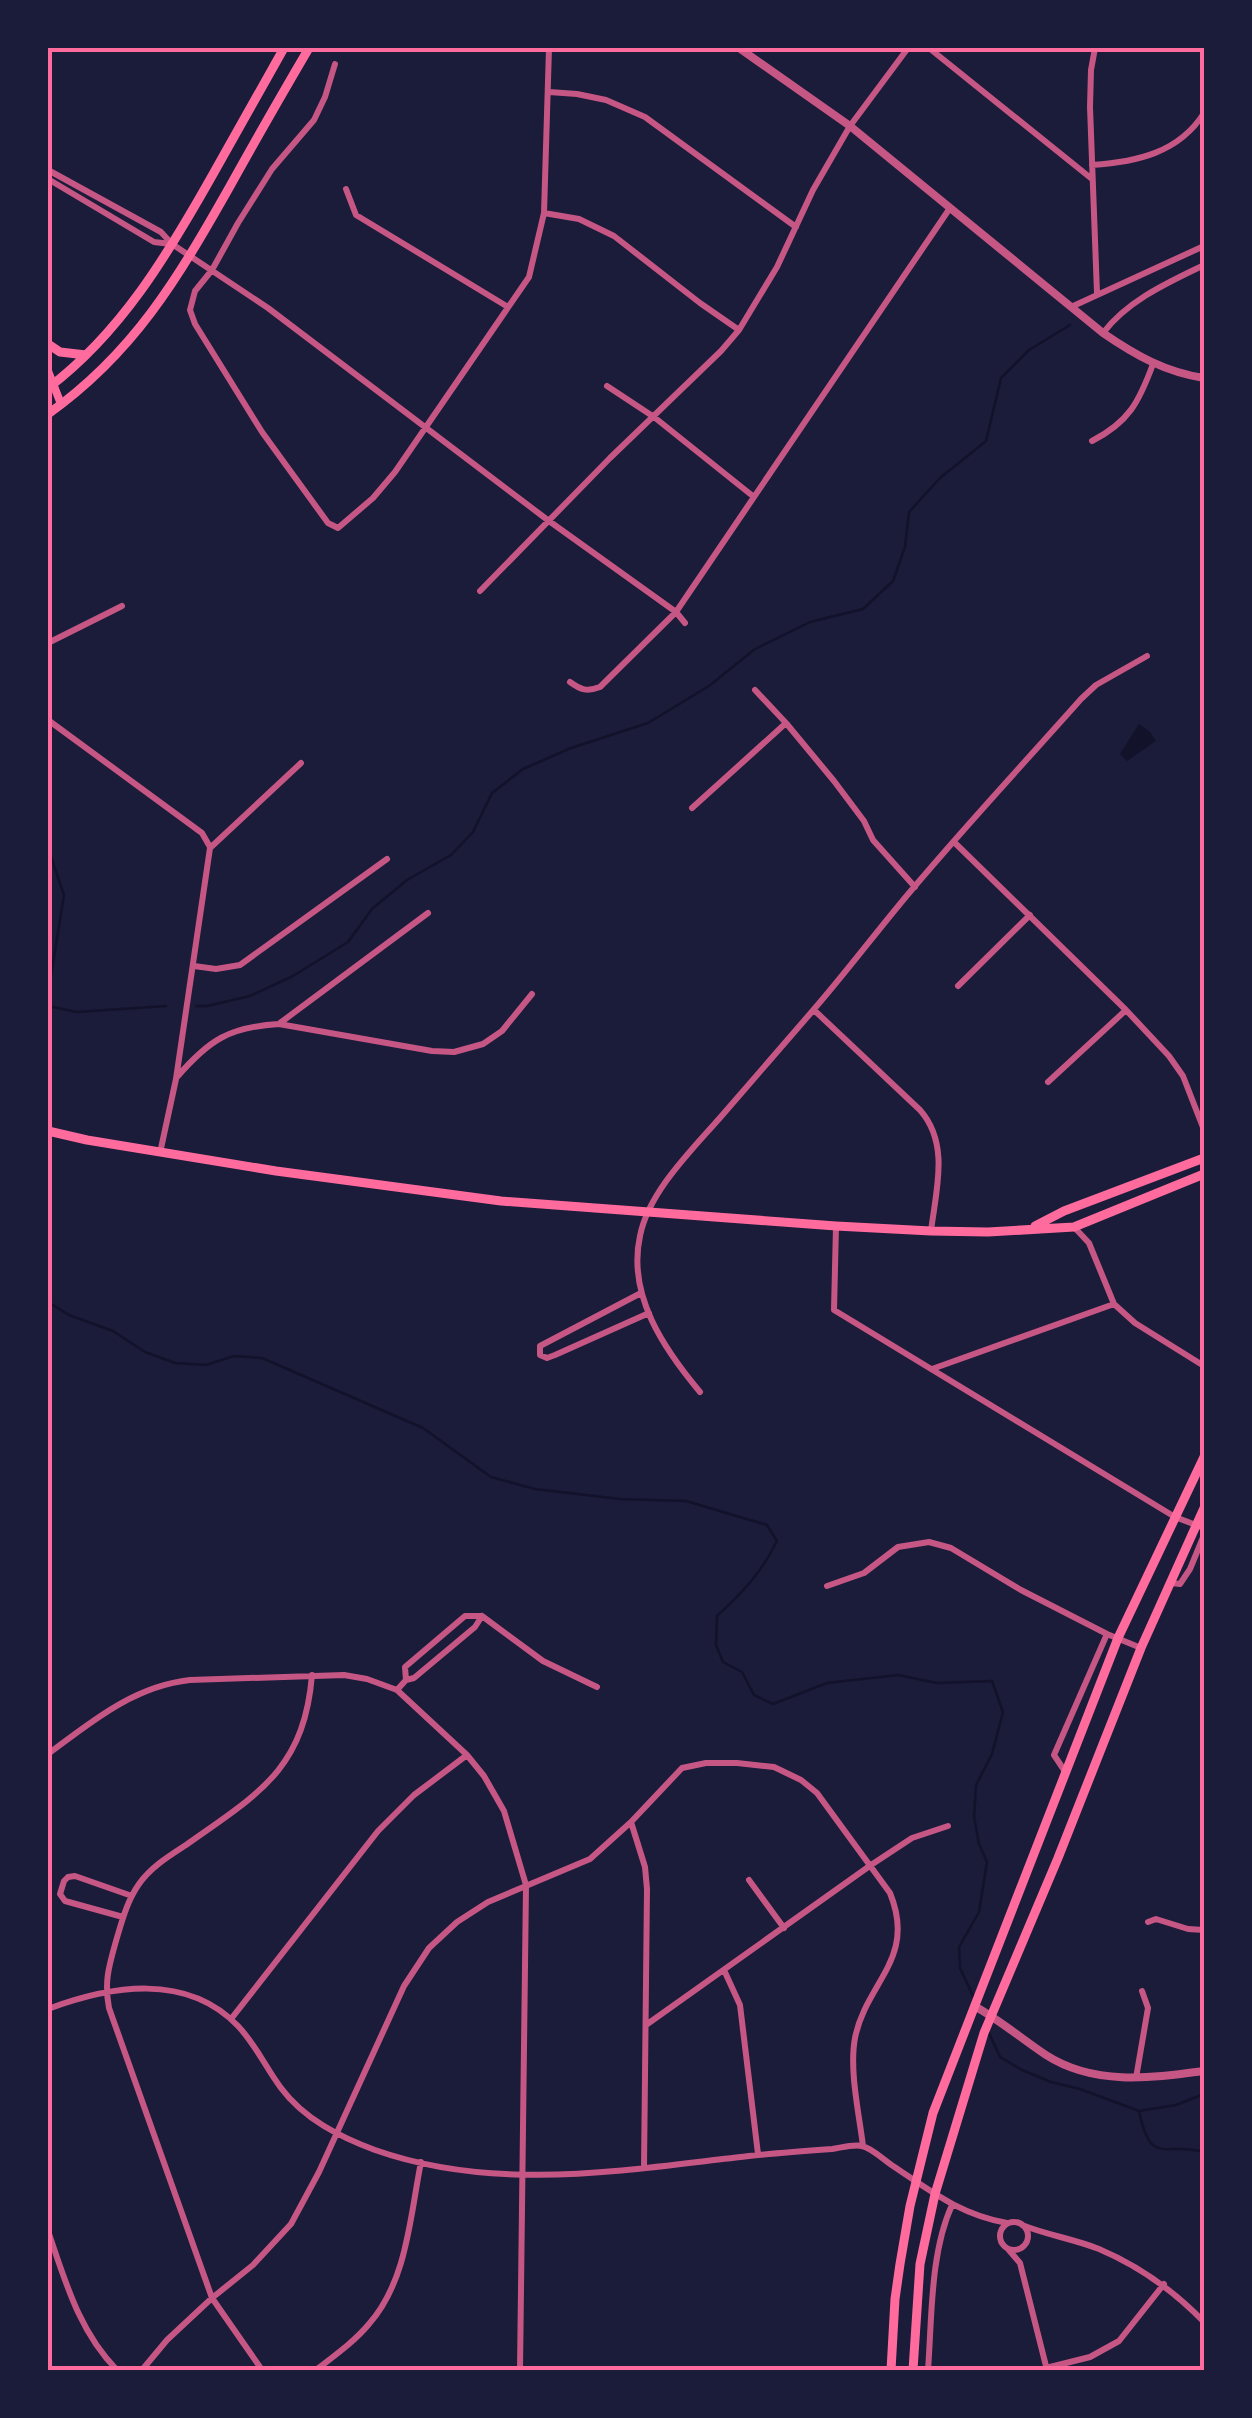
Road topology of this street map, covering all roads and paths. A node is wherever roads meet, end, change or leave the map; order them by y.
1 (284, 48) edge
2 (308, 48) edge
3 (549, 48) edge
4 (739, 48) edge
5 (908, 48) edge
6 (928, 48) edge
7 (1095, 48) edge
8 (335, 64) dead end
9 (548, 92) junction
10 (1204, 113) edge
11 (850, 126) junction
12 (1092, 165) junction
13 (48, 170) edge
14 (48, 180) edge
15 (1092, 180) junction
16 (346, 189) dead end
17 (950, 208) junction
18 (544, 213) junction
19 (796, 227) junction
20 (172, 244) junction
21 (1204, 246) edge
22 (191, 255) junction
23 (1204, 265) edge
24 (212, 270) junction
25 (1097, 293) junction
26 (508, 307) junction
27 (1072, 307) junction
28 (739, 330) junction
29 (1103, 333) junction
30 (48, 344) edge
31 (86, 355) junction
32 (1153, 364) junction
33 (48, 370) edge
34 (1204, 378) edge
35 (50, 386) edge
36 (607, 386) dead end
37 (48, 397) edge
38 (54, 409) edge
39 (654, 417) junction
40 (426, 428) junction
41 (1092, 441) dead end
42 (754, 497) junction
43 (548, 521) junction
44 (480, 591) dead end
45 (122, 606) dead end
46 (676, 612) junction
47 (684, 623) dead end
48 (48, 643) edge
49 (1147, 656) dead end
50 (570, 682) dead end
51 (755, 690) dead end
52 (48, 720) edge
53 (786, 723) junction
54 (301, 763) dead end
55 (692, 808) dead end
56 (954, 842) junction
57 (210, 848) junction
58 (387, 859) dead end
59 (915, 886) junction
60 (428, 913) dead end
61 (1030, 915) junction
62 (194, 966) junction
63 (958, 986) dead end
64 (532, 994) dead end
65 (814, 1010) junction
66 (1126, 1010) junction
67 (279, 1024) junction
68 (176, 1079) junction
69 (1048, 1082) dead end
70 (1204, 1130) edge
71 (48, 1131) edge
72 (160, 1153) junction
73 (1204, 1158) edge
74 (1204, 1174) edge
75 (648, 1212) junction
76 (836, 1226) junction
77 (1074, 1227) junction
78 (1030, 1229) junction
79 (931, 1230) junction
80 (640, 1293) junction
81 (1114, 1304) junction
82 (649, 1313) junction
83 (1204, 1366) edge
84 (932, 1370) junction
85 (700, 1392) dead end
86 (1204, 1457) edge
87 (1204, 1508) edge
88 (1175, 1517) junction
89 (1202, 1529) edge
90 (827, 1586) dead end
91 (482, 1616) junction
92 (1107, 1634) junction
93 (1118, 1638) junction
94 (1141, 1648) junction
95 (312, 1675) junction
96 (406, 1680) junction
97 (597, 1687) dead end
98 (397, 1690) junction
99 (48, 1754) edge
100 (467, 1754) junction
101 (1066, 1773) junction
102 (631, 1822) junction
103 (948, 1826) dead end
104 (871, 1865) junction
105 (749, 1880) dead end
106 (526, 1886) junction
107 (132, 1896) junction
108 (123, 1917) junction
109 (1148, 1922) dead end
110 (784, 1928) junction
111 (1204, 1930) edge
112 (724, 1970) junction
113 (1142, 1991) dead end
114 (106, 1992) junction
115 (978, 2002) junction
116 (48, 2010) edge
117 (991, 2015) junction
118 (230, 2019) junction
119 (646, 2025) junction
120 (1204, 2071) edge
121 (1136, 2078) junction
122 (337, 2134) junction
123 (862, 2146) junction
124 (758, 2155) junction
125 (421, 2162) junction
126 (644, 2168) junction
127 (523, 2176) junction
128 (917, 2182) junction
129 (934, 2194) junction
130 (952, 2205) junction
131 (993, 2221) junction
132 (1007, 2223) junction
133 (1022, 2225) junction
134 (48, 2231) edge
135 (1001, 2231) junction
136 (1042, 2232) junction
137 (1028, 2238) junction
138 (1023, 2247) junction
139 (1008, 2250) junction
140 (1020, 2263) junction
141 (1164, 2284) junction
142 (212, 2298) junction
143 (1204, 2320) edge
144 (1046, 2369) edge
145 (117, 2370) edge
146 (142, 2370) edge
147 (262, 2370) edge
148 (316, 2370) edge
149 (520, 2370) edge
150 (891, 2370) edge
151 (913, 2370) edge
152 (928, 2370) edge

1 - 20 main road
2 - 22 main road
3 - 9 street
4 - 11 street
5 - 11 street
6 - 15 street
7 - 12 street
8 - 24 street
9 - 18 street
9 - 19 street
10 - 12 street
11 - 17 street
11 - 19 street
12 - 15 street
13 - 20 street
14 - 20 street
15 - 25 street
16 - 26 street
17 - 27 street
17 - 42 street
18 - 26 street
18 - 28 street
19 - 28 street
20 - 22 street
20 - 31 main road
21 - 25 street
22 - 24 street
22 - 38 main road
23 - 29 street
24 - 40 street
24 - 40 street
25 - 27 street
26 - 40 street
27 - 29 street
28 - 39 street
29 - 32 street
30 - 31 main road
31 - 35 main road
32 - 34 street
32 - 41 street
33 - 35 main road
35 - 38 main road
36 - 39 street
37 - 38 main road
39 - 42 street
39 - 43 street
40 - 43 street
42 - 46 street
43 - 44 street
43 - 46 street
45 - 48 street
46 - 47 street
46 - 50 street
49 - 56 street
51 - 53 street
52 - 57 street
53 - 55 street
53 - 59 street
54 - 57 street
56 - 59 street
56 - 61 street
57 - 62 street
58 - 62 street
59 - 65 street
60 - 67 street
61 - 63 street
61 - 66 street
62 - 68 street
64 - 67 street
65 - 75 street
65 - 79 street
66 - 69 street
66 - 70 street
67 - 68 street
68 - 72 street
71 - 72 main road
72 - 75 main road
73 - 78 main road
74 - 77 main road
75 - 76 main road
75 - 80 street
76 - 79 main road
76 - 84 street
77 - 78 main road
77 - 81 street
78 - 79 main road
80 - 82 street
80 - 82 street
81 - 83 street
81 - 84 street
82 - 85 street
84 - 88 street
86 - 88 main road
87 - 89 main road
88 - 89 street
88 - 93 main road
89 - 94 main road
90 - 92 street
91 - 96 street
91 - 96 street
91 - 97 street
92 - 93 street
92 - 101 street
93 - 94 street
93 - 101 main road
94 - 117 main road
95 - 98 street
95 - 99 street
95 - 107 street
96 - 98 street
98 - 100 street
100 - 106 street
100 - 118 street
101 - 115 main road
102 - 104 street
102 - 106 street
102 - 119 street
103 - 104 street
104 - 110 street
104 - 123 street
105 - 110 street
106 - 122 street
106 - 127 street
107 - 108 street
107 - 108 street
108 - 114 street
109 - 111 street
110 - 112 street
112 - 119 street
112 - 124 street
113 - 121 street
114 - 116 street
114 - 118 street
114 - 142 street
115 - 117 street
115 - 128 main road
117 - 121 street
117 - 129 main road
118 - 122 street
119 - 126 street
120 - 121 street
122 - 125 street
122 - 142 street
123 - 124 street
123 - 128 street
124 - 126 street
125 - 127 street
125 - 148 street
126 - 127 street
127 - 149 street
128 - 129 street
128 - 150 main road
129 - 130 street
129 - 151 main road
130 - 131 street
130 - 152 street
131 - 132 street
131 - 135 street
132 - 133 street
132 - 135 street
133 - 136 street
133 - 137 street
134 - 145 street
135 - 139 street
136 - 137 street
136 - 141 street
137 - 138 street
138 - 139 street
138 - 140 street
139 - 140 street
140 - 144 street
141 - 143 street
141 - 144 street
142 - 146 street
142 - 147 street

